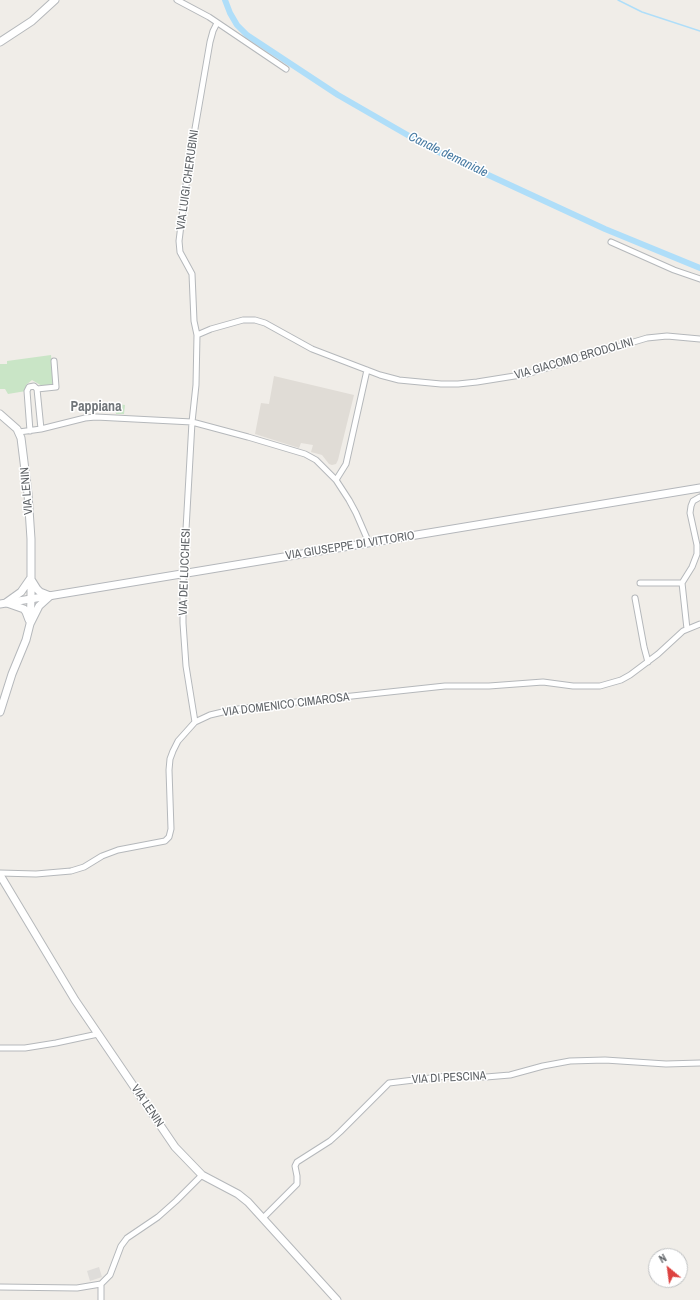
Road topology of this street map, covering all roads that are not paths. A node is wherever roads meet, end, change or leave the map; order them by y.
1 (56, 0) edge
2 (177, 0) edge
3 (217, 23) junction
4 (0, 42) edge
5 (286, 69) dead end
6 (610, 242) dead end
7 (700, 279) edge
8 (197, 335) junction
9 (700, 338) edge
10 (54, 361) dead end
11 (367, 370) junction
12 (38, 389) junction
13 (0, 414) edge
14 (192, 422) junction
15 (42, 429) junction
16 (30, 431) junction
17 (19, 432) junction
18 (336, 480) junction
19 (700, 488) edge
20 (700, 497) edge
21 (369, 543) junction
22 (185, 574) junction
23 (31, 577) junction
24 (640, 583) dead end
25 (682, 583) junction
26 (50, 596) junction
27 (635, 598) dead end
28 (31, 599) junction
29 (4, 603) edge
30 (30, 624) junction
31 (700, 624) edge
32 (687, 629) junction
33 (648, 662) junction
34 (0, 712) edge
35 (195, 722) junction
36 (0, 874) edge
37 (98, 1034) junction
38 (0, 1048) edge
39 (700, 1063) edge
40 (202, 1175) junction
41 (263, 1218) junction
42 (101, 1284) junction
43 (0, 1287) edge
44 (101, 1300) edge
45 (336, 1300) edge

1 - 4 street
2 - 3 street
3 - 5 street
3 - 8 street, VIA LUIGI CHERUBINI
6 - 7 street
8 - 11 street, VIA GIACOMO BRODOLINI
8 - 14 street
9 - 11 street, VIA GIACOMO BRODOLINI
10 - 12 street
11 - 18 street
12 - 15 street
12 - 16 street
13 - 17 street
14 - 15 street
14 - 18 street
14 - 22 street, VIA DEI LUCCHESI
15 - 16 street
16 - 17 street
17 - 23 street, VIA LENIN
18 - 21 street
19 - 21 street, VIA GIUSEPPE DI VITTORIO
20 - 25 street
21 - 22 street, VIA GIUSEPPE DI VITTORIO
22 - 26 street, VIA GIUSEPPE DI VITTORIO
22 - 35 street, VIA DEI LUCCHESI
23 - 26 street
23 - 28 street, VIA LENIN
23 - 29 street
24 - 25 street
25 - 32 street
26 - 28 street, VIA GIUSEPPE DI VITTORIO
26 - 30 street, VIA LENIN
27 - 33 street
28 - 29 street, VIA GIUSEPPE DI VITTORIO
28 - 30 street, VIA LENIN
29 - 30 street
30 - 34 street, VIA LENIN
31 - 32 street, VIA DOMENICO CIMAROSA
32 - 33 street, VIA DOMENICO CIMAROSA
33 - 35 street, VIA DOMENICO CIMAROSA
35 - 36 street, VIA DOMENICO CIMAROSA
36 - 37 street, VIA LENIN
37 - 38 street
37 - 40 street, VIA LENIN
39 - 41 street, VIA DI PESCINA
40 - 41 street, VIA LENIN
40 - 42 street
41 - 45 street, VIA LENIN
42 - 43 street
42 - 44 street

